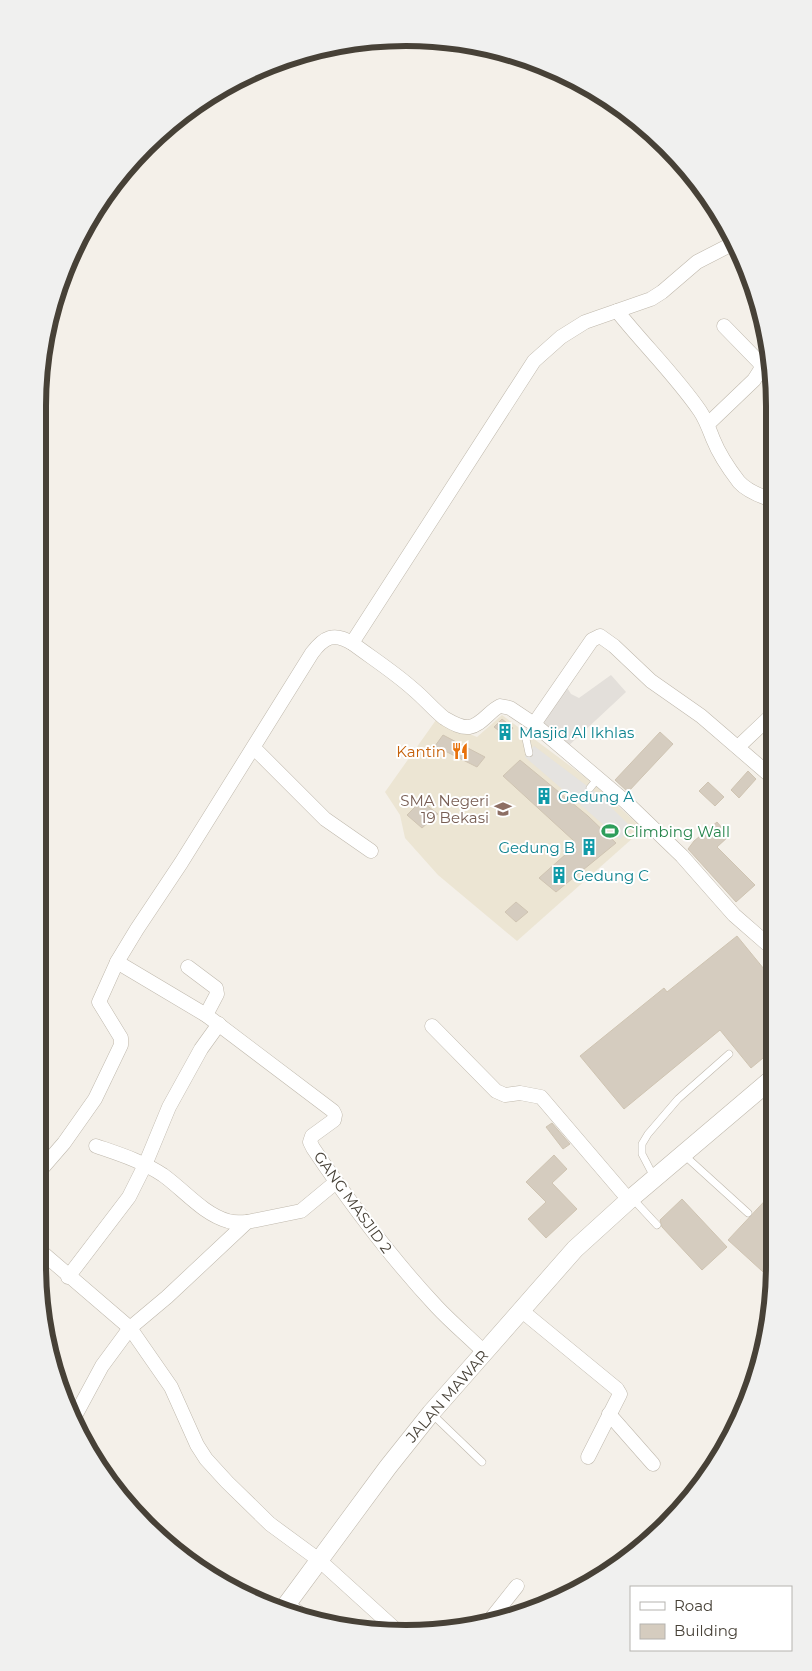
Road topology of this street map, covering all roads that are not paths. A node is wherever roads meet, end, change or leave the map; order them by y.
1 (728, 246) edge
2 (617, 311) junction
3 (724, 326) dead end
4 (708, 424) junction
5 (766, 498) edge
6 (352, 643) junction
7 (766, 720) edge
8 (534, 724) junction
9 (738, 747) junction
10 (254, 748) junction
11 (529, 753) dead end
12 (766, 772) edge
13 (371, 851) dead end
14 (766, 943) edge
15 (117, 962) junction
16 (188, 967) dead end
17 (206, 1015) junction
18 (218, 1024) junction
19 (432, 1026) dead end
20 (729, 1054) dead end
21 (766, 1084) edge
22 (96, 1146) dead end
23 (683, 1154) junction
24 (46, 1164) edge
25 (145, 1164) junction
26 (655, 1179) junction
27 (336, 1182) junction
28 (630, 1199) junction
29 (748, 1212) dead end
30 (248, 1222) junction
31 (658, 1225) dead end
32 (46, 1257) edge
33 (68, 1277) junction
34 (522, 1311) junction
35 (130, 1328) junction
36 (484, 1352) junction
37 (78, 1411) edge
38 (431, 1413) junction
39 (608, 1414) junction
40 (588, 1457) dead end
41 (482, 1462) dead end
42 (653, 1464) dead end
43 (319, 1560) junction
44 (516, 1586) dead end
45 (291, 1606) edge
46 (495, 1613) edge
47 (390, 1624) edge

1 - 2 street
2 - 4 street
2 - 6 street
3 - 4 street
4 - 5 street
6 - 8 street
6 - 10 street
7 - 9 street
8 - 9 street
8 - 11 lane
8 - 14 street
9 - 12 street
10 - 13 street
10 - 15 street
15 - 17 street, GANG MASJID 2
15 - 24 street
16 - 17 street
17 - 18 street, GANG MASJID 2
18 - 25 street
18 - 27 street, GANG MASJID 2
19 - 28 street
20 - 26 lane
21 - 23 street, JALAN MAWAR
22 - 25 street
23 - 26 street, JALAN MAWAR
23 - 29 lane
25 - 30 street
25 - 33 street
26 - 28 street, JALAN MAWAR
27 - 30 street
27 - 36 street, GANG MASJID 2
28 - 31 lane
28 - 34 street, JALAN MAWAR
30 - 35 street
32 - 33 street
33 - 35 street
34 - 36 street, JALAN MAWAR
34 - 39 street
35 - 37 street
35 - 43 street
36 - 38 street, JALAN MAWAR
38 - 41 lane
38 - 43 street, JALAN MAWAR
39 - 40 street
39 - 42 street
43 - 45 street, JALAN MAWAR
43 - 47 street
44 - 46 street

